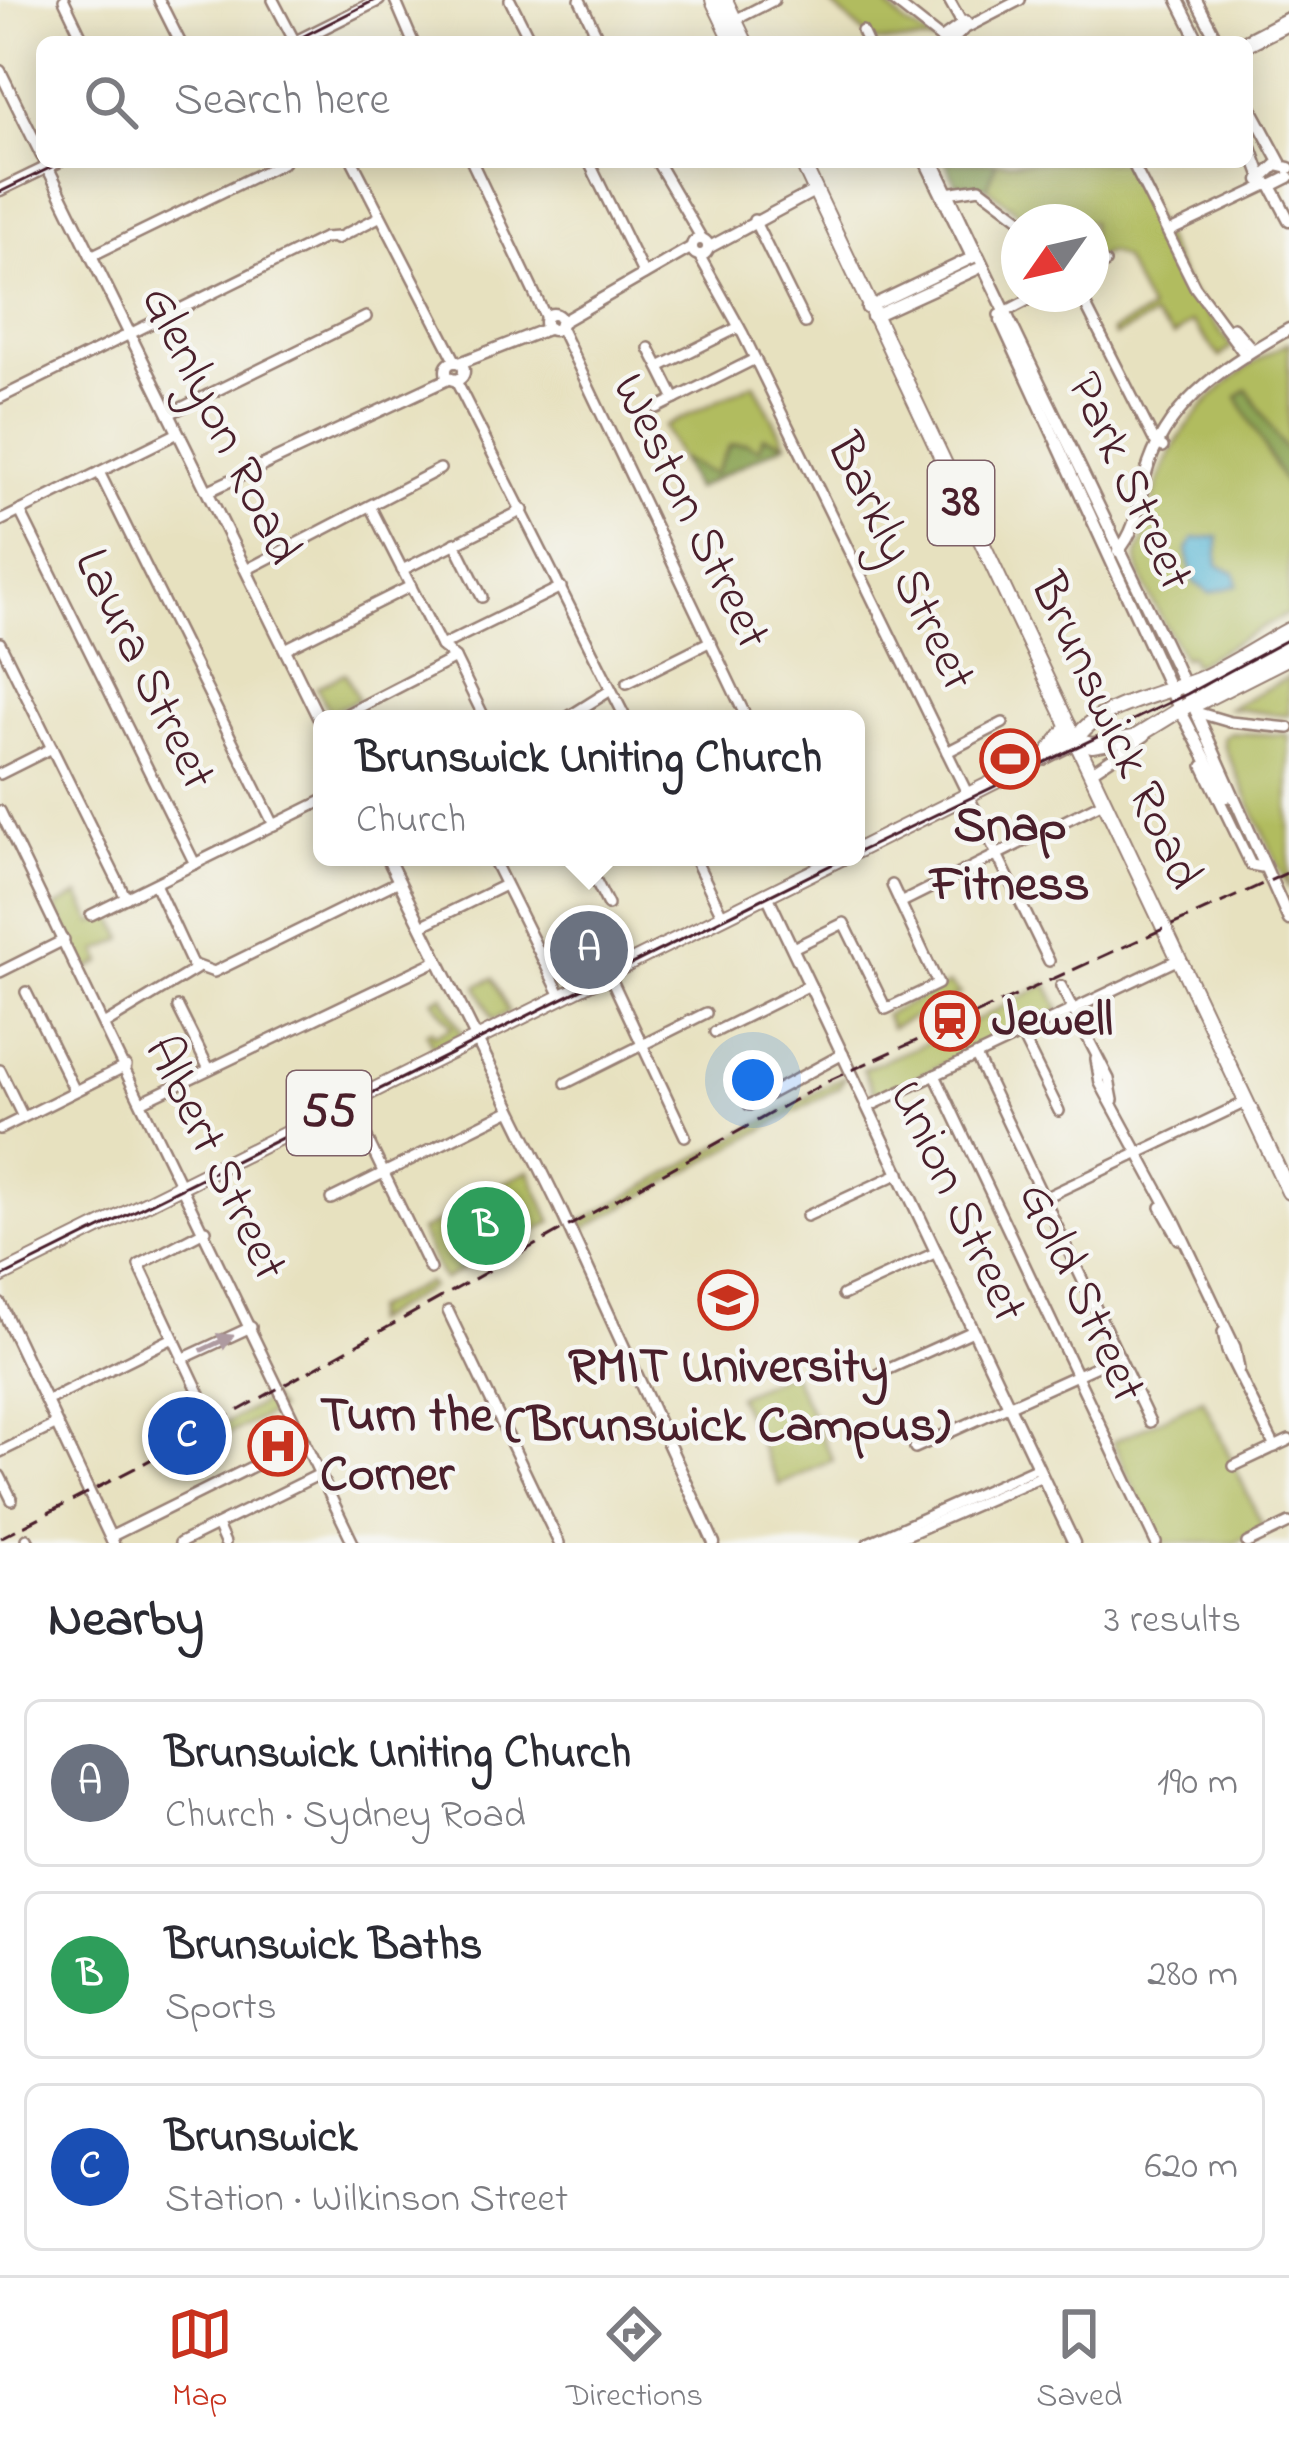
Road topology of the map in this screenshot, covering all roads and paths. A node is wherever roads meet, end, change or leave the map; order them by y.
1 (64, 0) edge
2 (159, 0) edge
3 (273, 0) edge
4 (379, 0) edge
5 (510, 0) edge
6 (580, 0) edge
7 (712, 0) edge
8 (725, 0) edge
9 (774, 0) edge
10 (892, 0) edge
11 (950, 0) edge
12 (1009, 0) edge
13 (1020, 0) edge
14 (1178, 0) edge
15 (1196, 0) edge
16 (397, 3) edge
17 (1289, 21) edge
18 (730, 22) junction
19 (962, 23) junction
20 (862, 31) dead end
21 (81, 36) edge
22 (177, 36) edge
23 (292, 36) edge
24 (307, 36) edge
25 (413, 36) edge
26 (528, 36) edge
27 (597, 36) edge
28 (732, 36) edge
29 (740, 36) edge
30 (864, 36) edge
31 (939, 36) edge
32 (950, 36) edge
33 (954, 36) edge
34 (1196, 36) edge
35 (1215, 36) edge
36 (1253, 39) edge
37 (0, 70) edge
38 (1253, 110) edge
39 (36, 139) edge
40 (1253, 153) edge
41 (1286, 167) edge
42 (38, 168) edge
43 (51, 168) edge
44 (272, 168) edge
45 (356, 168) edge
46 (478, 168) edge
47 (592, 168) edge
48 (660, 168) edge
49 (796, 168) edge
50 (804, 168) edge
51 (933, 168) edge
52 (1138, 168) edge
53 (1264, 181) junction
54 (0, 190) edge
55 (812, 192) junction
56 (945, 194) junction
57 (1001, 204) edge
58 (380, 217) junction
59 (754, 220) junction
60 (1289, 220) edge
61 (1169, 228) junction
62 (700, 247) junction
63 (92, 256) junction
64 (975, 261) junction
65 (644, 275) junction
66 (869, 312) junction
67 (1090, 312) edge
68 (1001, 313) joint
69 (366, 317) dead end
70 (805, 322) dead end
71 (553, 323) junction
72 (739, 326) junction
73 (1289, 329) edge
74 (130, 334) junction
75 (649, 348) dead end
76 (1250, 351) junction
77 (755, 359) junction
78 (659, 367) junction
79 (455, 371) junction
80 (0, 398) edge
81 (675, 399) junction
82 (657, 408) dead end
83 (169, 414) junction
84 (178, 433) junction
85 (1160, 445) junction
86 (440, 469) dead end
87 (99, 472) junction
88 (208, 491) junction
89 (371, 508) junction
90 (523, 509) junction
91 (20, 511) junction
92 (0, 521) edge
93 (455, 544) junction
94 (1114, 553) junction
95 (246, 570) junction
96 (402, 570) junction
97 (411, 586) junction
98 (561, 587) junction
99 (482, 597) dead end
100 (1289, 620) edge
101 (709, 642) junction
102 (1284, 643) edge
103 (0, 644) edge
104 (441, 646) junction
105 (285, 649) junction
106 (455, 658) junction
107 (627, 683) dead end
108 (1176, 685) junction
109 (611, 690) junction
110 (1189, 709) junction
111 (315, 710) edge
112 (354, 710) edge
113 (481, 710) edge
114 (579, 710) edge
115 (621, 710) edge
116 (743, 710) edge
117 (1230, 722) junction
118 (1003, 723) dead end
119 (1153, 728) junction
120 (1289, 728) edge
121 (1073, 734) junction
122 (1208, 739) junction
123 (52, 748) junction
124 (947, 752) junction
125 (1208, 764) junction
126 (1091, 772) junction
127 (0, 774) edge
128 (969, 794) junction
129 (1105, 801) junction
130 (313, 806) edge
131 (0, 811) edge
132 (3, 824) edge
133 (274, 825) junction
134 (1248, 836) junction
135 (865, 846) edge
136 (998, 853) junction
137 (195, 864) junction
138 (392, 866) edge
139 (496, 866) edge
140 (588, 866) edge
141 (698, 866) edge
142 (812, 866) edge
143 (1262, 867) junction
144 (399, 881) junction
145 (155, 884) junction
146 (506, 885) junction
147 (892, 885) dead end
148 (767, 895) junction
149 (126, 898) junction
150 (900, 903) junction
151 (608, 905) dead end
152 (91, 916) dead end
153 (1289, 916) edge
154 (723, 917) junction
155 (421, 926) junction
156 (64, 940) junction
157 (793, 948) junction
158 (1179, 959) junction
159 (438, 960) junction
160 (1049, 961) dead end
161 (196, 969) junction
162 (0, 972) edge
163 (609, 974) junction
164 (809, 985) junction
165 (1061, 986) dead end
166 (26, 992) dead end
167 (562, 998) junction
168 (178, 1007) dead end
169 (1072, 1011) junction
170 (706, 1013) dead end
171 (105, 1024) junction
172 (715, 1032) dead end
173 (1021, 1034) junction
174 (477, 1040) junction
175 (642, 1044) junction
176 (843, 1054) junction
177 (976, 1056) junction
178 (126, 1066) junction
179 (208, 1069) junction
180 (0, 1070) edge
181 (934, 1075) junction
182 (566, 1083) dead end
183 (75, 1091) junction
184 (143, 1101) junction
185 (1246, 1102) junction
186 (350, 1103) junction
187 (749, 1105) dead end
188 (868, 1107) junction
189 (511, 1110) junction
190 (1059, 1112) dead end
191 (23, 1117) junction
192 (0, 1129) edge
193 (685, 1136) dead end
194 (1137, 1155) junction
195 (384, 1173) junction
196 (900, 1173) junction
197 (185, 1184) junction
198 (1287, 1184) edge
199 (331, 1198) dead end
200 (1044, 1198) junction
201 (807, 1216) dead end
202 (206, 1230) junction
203 (937, 1252) junction
204 (430, 1269) dead end
205 (0, 1276) edge
206 (843, 1295) dead end
207 (0, 1304) edge
208 (448, 1311) dead end
209 (251, 1327) junction
210 (973, 1331) junction
211 (173, 1338) junction
212 (1119, 1356) junction
213 (182, 1359) junction
214 (880, 1373) dead end
215 (1077, 1376) junction
216 (46, 1401) junction
217 (205, 1405) dead end
218 (1010, 1407) junction
219 (1150, 1422) dead end
220 (57, 1424) junction
221 (1289, 1440) edge
222 (304, 1441) junction
223 (1275, 1447) junction
224 (915, 1448) dead end
225 (0, 1452) edge
226 (1234, 1466) dead end
227 (1040, 1472) junction
228 (320, 1474) junction
229 (0, 1476) edge
230 (12, 1501) dead end
231 (1289, 1523) edge
232 (217, 1525) junction
233 (907, 1535) edge
234 (111, 1540) edge
235 (181, 1543) edge
236 (225, 1543) edge
237 (353, 1543) edge
238 (559, 1543) edge
239 (714, 1543) edge
240 (868, 1543) edge
241 (888, 1543) edge
242 (1074, 1543) edge
243 (1156, 1543) edge
244 (1247, 1543) edge

1 - 21 street
2 - 22 street
3 - 23 street
4 - 24 street
5 - 26 street
6 - 27 street
7 - 18 main road
8 - 18 main road
9 - 18 street
10 - 31 street
11 - 19 street
12 - 19 street
13 - 33 street
14 - 34 street
15 - 35 street
16 - 25 street
17 - 36 street
18 - 28 main road
18 - 29 main road
19 - 32 street
20 - 30 street
37 - 39 street, Glenlyon Road
38 - 41 street
40 - 53 street
41 - 53 street
42 - 54 street
43 - 63 street, Glenlyon Road
44 - 63 street
45 - 58 street
46 - 71 street, Weston Street
47 - 65 street
48 - 62 street, Barkly Street
49 - 55 main road, Brunswick Road / 38
50 - 55 main road, Brunswick Road / 38
51 - 56 street, Park Street
52 - 61 street
53 - 60 street
53 - 61 street
55 - 59 street
55 - 66 main road, Brunswick Road / 38
56 - 57 street
56 - 64 street, Park Street
58 - 74 street
58 - 79 street
59 - 62 street
59 - 70 street
61 - 76 street
62 - 65 street
62 - 72 street, Barkly Street
63 - 74 street, Glenlyon Road
64 - 66 street
64 - 68 street, Park Street
65 - 71 street
66 - 121 main road, Brunswick Road / 38
67 - 85 street
68 - 94 street, Park Street
69 - 83 street
71 - 79 street
71 - 101 street, Weston Street
72 - 77 street, Barkly Street
72 - 78 street
73 - 76 street
74 - 80 street
74 - 83 street, Glenlyon Road
75 - 78 street
76 - 85 street
77 - 81 street
77 - 124 street, Barkly Street
78 - 81 street
79 - 88 street
79 - 90 street
81 - 82 street
83 - 84 street, Glenlyon Road
84 - 87 street
84 - 88 street, Glenlyon Road
85 - 94 street
86 - 89 street
87 - 91 street
87 - 133 street
88 - 95 street, Glenlyon Road
89 - 95 street
89 - 96 street
90 - 93 street
90 - 98 street
91 - 92 street
91 - 137 street, Laura Street
93 - 96 street
93 - 99 street
94 - 108 street, Park Street
95 - 105 street, Glenlyon Road
96 - 97 street
97 - 104 street
97 - 105 street
98 - 104 street
98 - 109 street
100 - 102 main road
101 - 107 street
101 - 116 street, Weston Street
102 - 108 main road
102 - 110 main road
103 - 123 street
104 - 106 street
105 - 111 street, Glenlyon Road
106 - 112 street
106 - 113 street
108 - 110 street, Park Street
108 - 121 main road
109 - 114 street
109 - 115 street
110 - 117 street
110 - 119 main road
110 - 122 street, Park Street
110 - 125 street, Park Street
117 - 120 street
117 - 122 street
118 - 124 street
119 - 121 main road
119 - 126 street
121 - 126 main road, Brunswick Road / 38
121 - 128 main road
122 - 134 street, Park Street
123 - 127 street
123 - 149 street
124 - 128 street, Barkly Street
125 - 134 street, Park Street
125 - 143 street, Park Street
126 - 129 main road, Brunswick Road / 38
128 - 135 main road
128 - 136 street, Barkly Street
129 - 136 street
129 - 158 main road, Brunswick Road / 38
130 - 133 street
131 - 132 street, Albert Street
132 - 156 street, Albert Street
133 - 137 street
134 - 143 street, Park Street
136 - 150 street
136 - 160 street, Barkly Street
137 - 145 street
138 - 144 street
139 - 146 street
140 - 151 street
141 - 154 street
142 - 148 main road, 55
143 - 153 street, Park Street
144 - 155 street
144 - 161 street
145 - 149 street
145 - 161 street
146 - 155 street
146 - 167 street
147 - 150 street
148 - 154 main road, 55
148 - 157 street, Union Street
149 - 152 street
150 - 157 street
154 - 163 main road, 55
155 - 159 street
156 - 162 street
156 - 171 street, Albert Street
157 - 164 street, Union Street
158 - 169 street
158 - 185 main road, Brunswick Road / 38
159 - 174 street
159 - 179 street
161 - 171 street
163 - 167 main road, 55
163 - 175 street
164 - 172 street
164 - 176 street, Union Street
165 - 169 street
166 - 183 street
167 - 174 main road, 55
168 - 179 street
169 - 173 street
169 - 194 street
170 - 175 street
171 - 178 street, Albert Street
173 - 177 street
173 - 190 street
174 - 186 main road, 55
174 - 189 street
175 - 182 street
175 - 193 street
176 - 187 street
176 - 188 street, Union Street
177 - 181 street
177 - 200 street
178 - 183 street
178 - 184 street, Albert Street
179 - 184 street
180 - 191 street
181 - 188 street
181 - 215 street, Gold Street
183 - 191 street
184 - 197 street, Albert Street
185 - 194 street
185 - 198 main road, Brunswick Road / 38
186 - 195 street
186 - 197 main road, 55
188 - 196 street, Union Street
189 - 195 street
189 - 239 street
191 - 192 street
194 - 200 street
194 - 223 street
195 - 199 street
195 - 204 street
196 - 201 street
196 - 203 street, Union Street
197 - 202 street, Albert Street
197 - 205 main road, 55
200 - 212 street
202 - 209 street, Albert Street
202 - 211 street
203 - 206 street
203 - 210 street, Union Street
207 - 216 street
208 - 238 street
213 -> 209 street
209 - 222 street, Albert Street
210 - 214 street
210 - 218 street, Union Street
211 - 213 street
211 - 216 street
212 - 215 street
212 - 219 street
213 - 217 street
215 - 218 street
215 - 243 street, Gold Street
216 - 220 street
218 - 224 street
218 - 227 street, Union Street
220 - 225 street
220 - 234 street
221 - 223 street
222 - 228 street, Albert Street
222 - 234 street
223 - 226 street
227 - 233 street
227 - 242 street, Union Street
228 - 232 street
228 - 237 street, Albert Street
229 - 230 street
231 - 244 street
232 - 235 street
232 - 236 street
233 - 240 street
233 - 241 street

